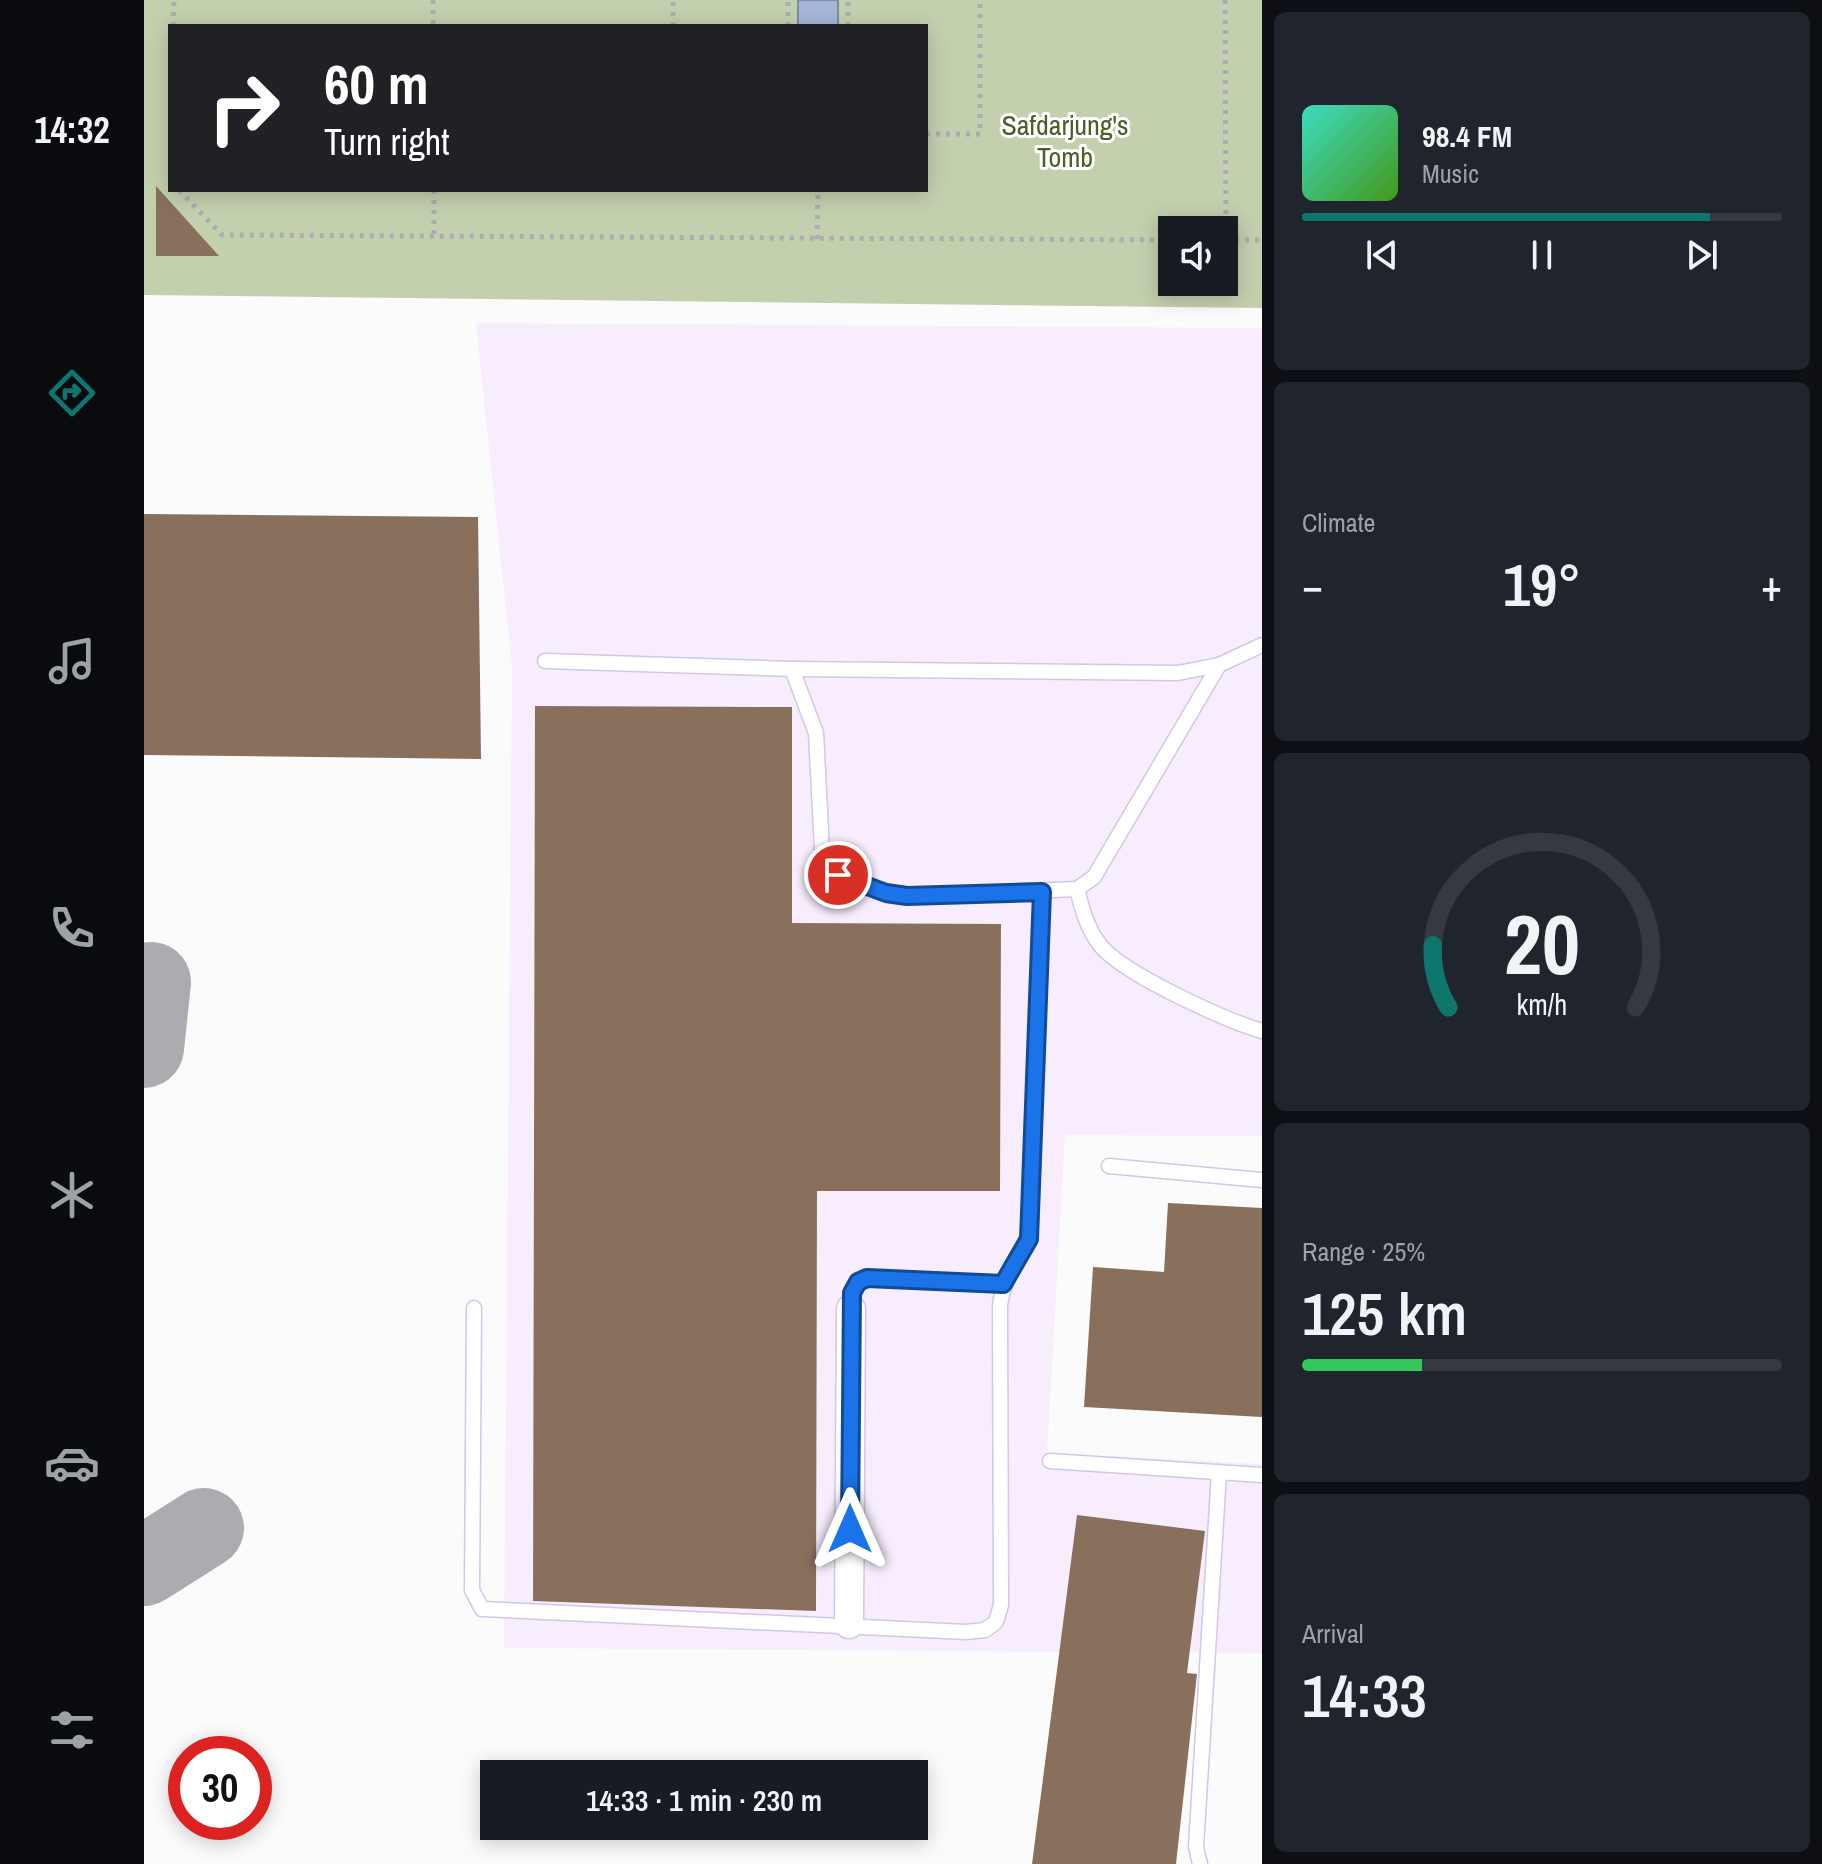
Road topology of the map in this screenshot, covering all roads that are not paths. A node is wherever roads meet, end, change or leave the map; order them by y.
1 (1262, 645) edge
2 (545, 661) dead end
3 (1219, 665) junction
4 (792, 669) junction
5 (1077, 889) junction
6 (1042, 892) junction
7 (1262, 1031) edge
8 (1109, 1166) dead end
9 (1262, 1180) edge
10 (1003, 1284) junction
11 (474, 1308) dead end
12 (851, 1309) joint
13 (1050, 1461) dead end
14 (1219, 1472) junction
15 (1262, 1475) edge
16 (849, 1624) junction
17 (1200, 1864) edge

1 - 3 lane
2 - 4 lane
3 - 4 lane
3 - 5 lane
4 - 6 lane
5 - 6 lane
5 - 7 lane
6 - 10 lane
8 - 9 lane
10 - 12 lane
10 - 16 lane
11 - 16 lane
12 - 16 street
13 - 14 lane
14 - 15 lane
14 - 17 lane

